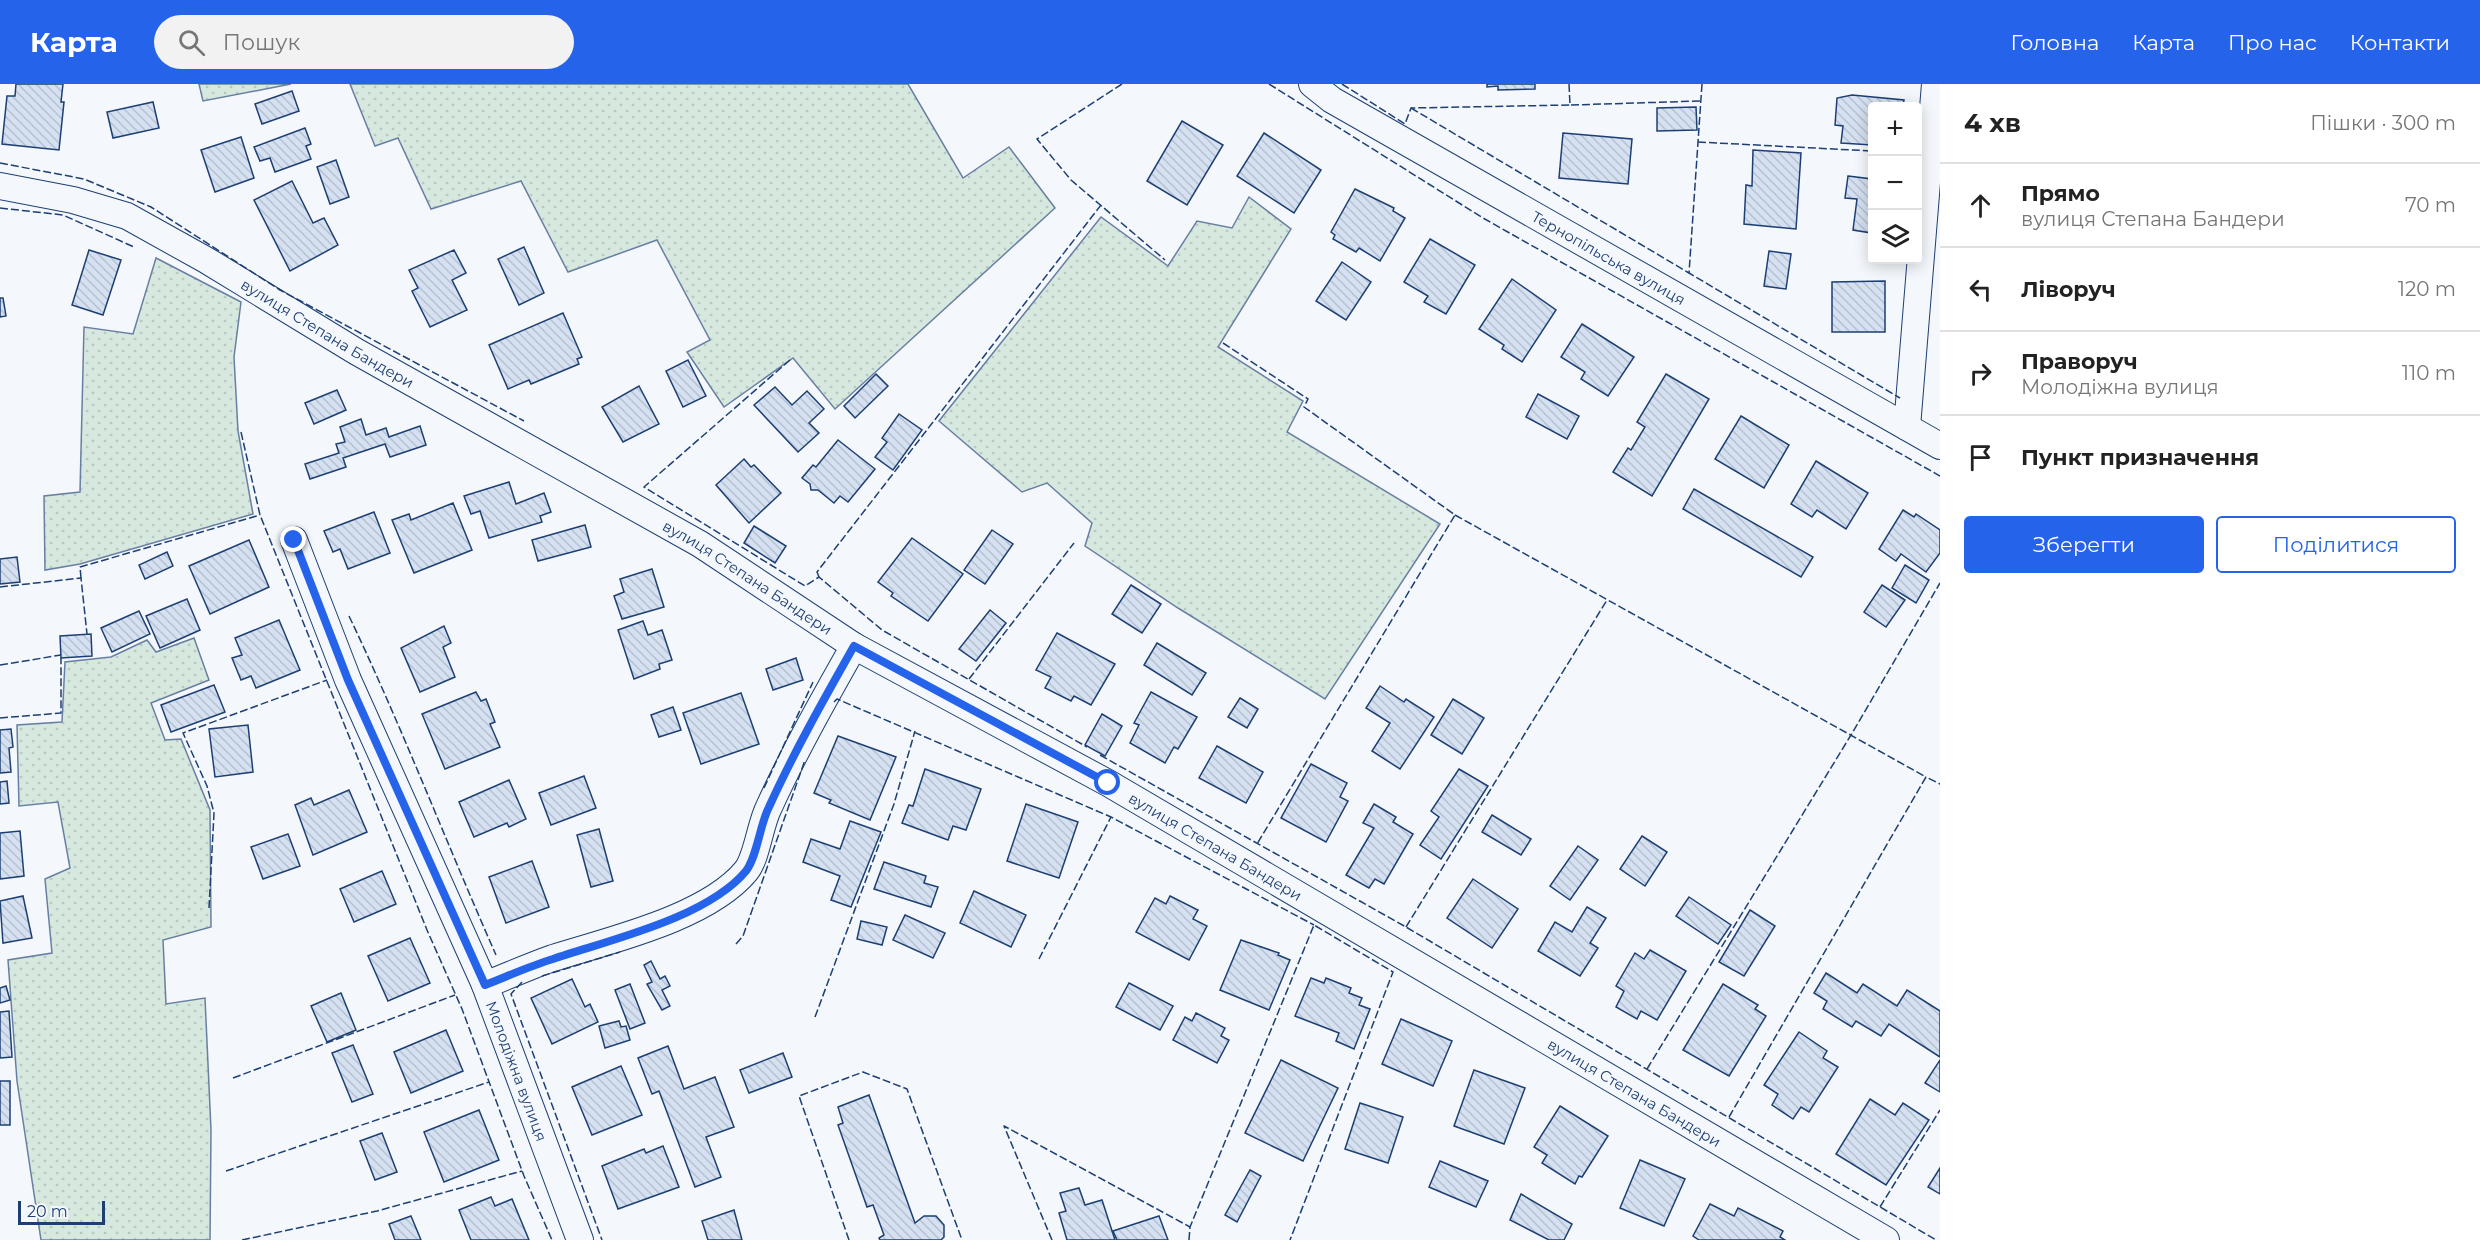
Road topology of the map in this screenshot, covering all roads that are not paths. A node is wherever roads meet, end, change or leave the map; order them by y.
1 (1312, 84) edge
2 (1935, 84) edge
3 (0, 186) edge
4 (1907, 427) junction
5 (1940, 446) edge
6 (294, 540) dead end
7 (854, 646) junction
8 (485, 985) junction
9 (580, 1240) edge
10 (1886, 1240) edge

1 - 4 street, Тернопільська вулиця
2 - 4 street
3 - 7 street, вулиця Степана Бандери
4 - 5 street, Тернопільська вулиця
6 - 8 street, Молодіжна вулиця
7 - 8 street
7 - 10 street, вулиця Степана Бандери
8 - 9 street, Молодіжна вулиця

